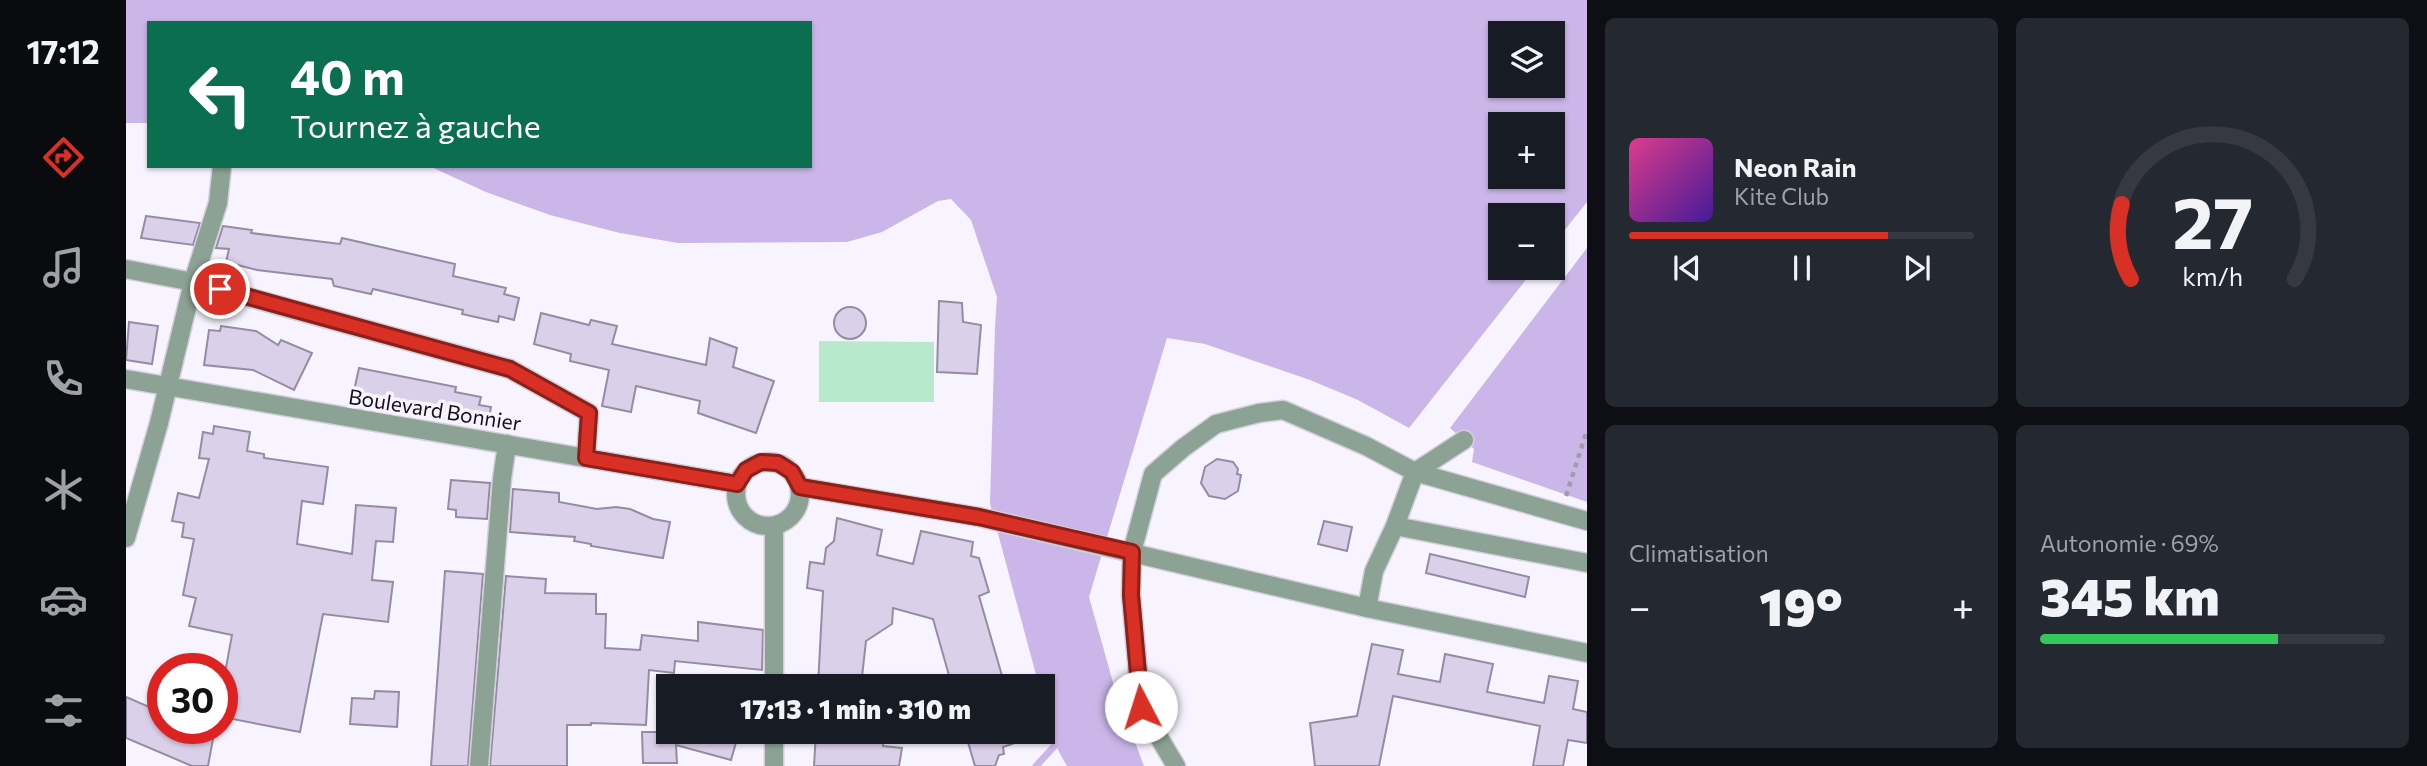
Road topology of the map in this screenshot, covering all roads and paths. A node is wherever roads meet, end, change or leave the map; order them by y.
1 (222, 168) edge
2 (126, 270) edge
3 (193, 282) junction
4 (126, 379) edge
5 (166, 387) junction
6 (1587, 430) edge
7 (1464, 440) dead end
8 (507, 444) junction
9 (586, 458) junction
10 (1415, 472) junction
11 (737, 484) junction
12 (800, 487) junction
13 (1566, 496) dead end
14 (1587, 521) edge
15 (774, 526) junction
16 (1395, 526) junction
17 (126, 538) edge
18 (1132, 552) junction
19 (1587, 563) edge
20 (1367, 608) junction
21 (1587, 653) edge
22 (774, 674) edge
23 (774, 744) edge
24 (479, 766) edge
25 (775, 766) edge
26 (1176, 766) edge

1 - 3 street
2 - 3 street
3 - 5 street
3 - 9 street
4 - 5 street, Boulevard Bonnier
5 - 8 street, Boulevard Bonnier
5 - 17 street
6 - 13 path
7 - 10 street
8 - 9 street, Boulevard Bonnier
8 - 24 street
9 - 11 street, Boulevard Bonnier
10 - 14 street
10 - 16 street
10 - 18 street
11 - 12 street
11 - 15 street
12 - 15 street
12 - 18 street
15 - 22 street
16 - 19 street
16 - 20 street
18 - 20 street
18 - 26 street
20 - 21 street
23 - 25 street

